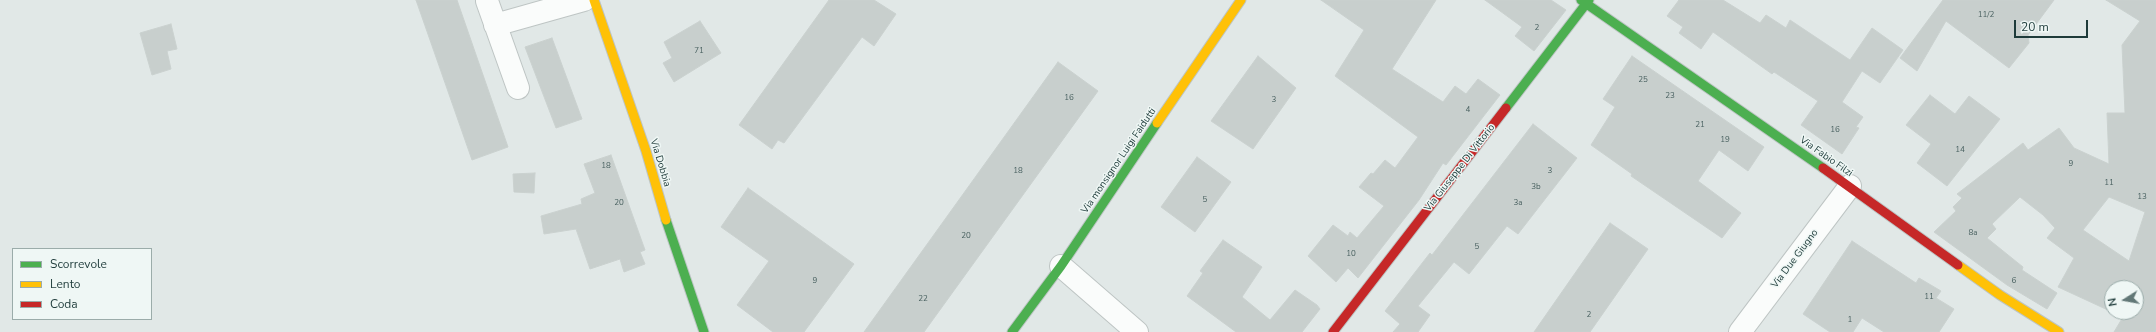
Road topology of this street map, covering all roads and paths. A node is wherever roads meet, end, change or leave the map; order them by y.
1 (584, 0) edge
2 (594, 0) edge
3 (1241, 0) edge
4 (486, 1) edge
5 (1586, 1) edge
6 (495, 25) junction
7 (518, 88) dead end
8 (1850, 186) junction
9 (1061, 266) junction
10 (704, 332) edge
11 (1012, 332) edge
12 (1137, 332) edge
13 (1333, 332) edge
14 (1740, 332) edge
15 (2059, 332) edge

1 - 6 street
2 - 10 street, Via Dobbia
3 - 9 street, Via monsignor Luigi Faidutti
4 - 6 street
5 - 8 street, Via Fabio Filzi
5 - 13 street, Via Giuseppe Di Vittorio
6 - 7 street
8 - 14 street, Via Due Giugno
8 - 15 street, Via Fabio Filzi
9 - 11 street, Via monsignor Luigi Faidutti
9 - 12 street

